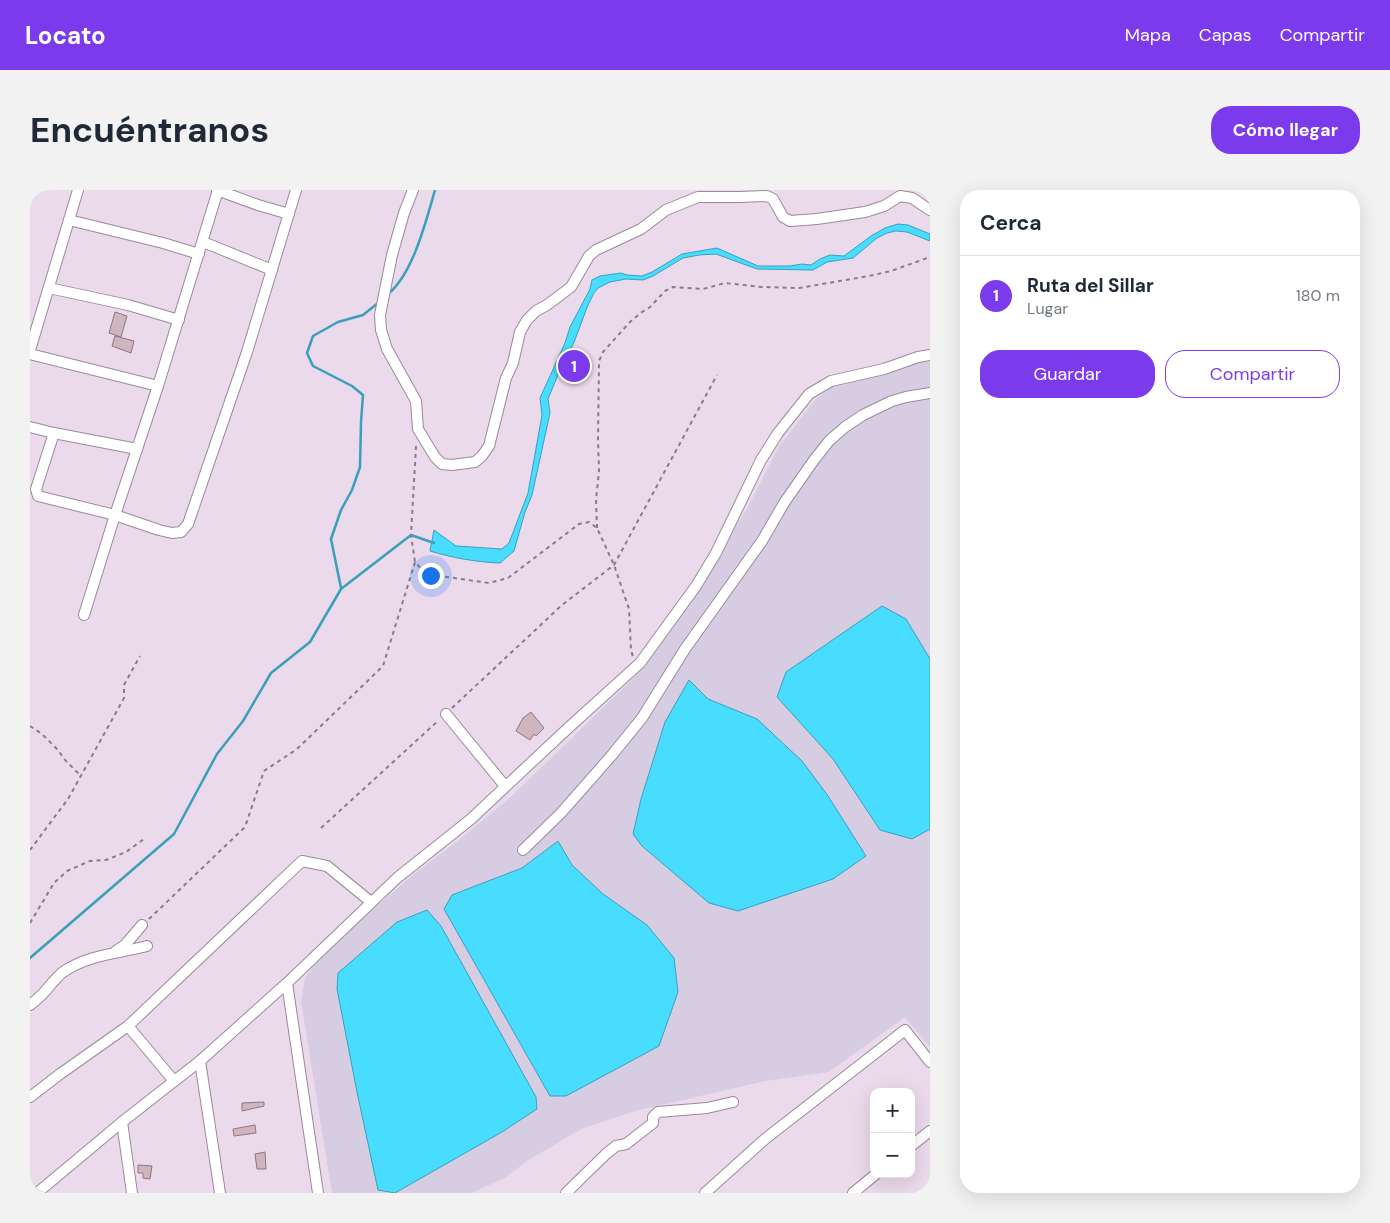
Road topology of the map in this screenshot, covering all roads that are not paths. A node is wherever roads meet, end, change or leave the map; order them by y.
1 (78, 190) edge
2 (218, 190) edge
3 (296, 190) edge
4 (413, 190) edge
5 (930, 210) edge
6 (289, 214) junction
7 (69, 220) junction
8 (203, 242) junction
9 (199, 254) junction
10 (272, 270) junction
11 (49, 288) junction
12 (179, 320) junction
13 (31, 347) edge
14 (930, 355) edge
15 (158, 386) junction
16 (930, 393) edge
17 (30, 427) edge
18 (54, 434) junction
19 (137, 449) junction
20 (115, 515) junction
21 (84, 615) dead end
22 (446, 714) road end
23 (505, 786) junction
24 (523, 850) dead end
25 (371, 902) junction
26 (142, 925) road end
27 (147, 946) dead end
28 (113, 953) junction
29 (286, 983) junction
30 (30, 1004) edge
31 (128, 1026) junction
32 (200, 1061) junction
33 (930, 1062) edge
34 (174, 1081) junction
35 (30, 1097) edge
36 (733, 1102) dead end
37 (122, 1122) junction
38 (930, 1131) edge
39 (915, 1143) edge
40 (871, 1178) edge
41 (37, 1193) edge
42 (132, 1193) edge
43 (220, 1193) edge
44 (318, 1193) edge
45 (567, 1193) edge
46 (705, 1193) edge
47 (853, 1193) edge

1 - 7 street
2 - 6 street
2 - 8 street
3 - 6 street
4 - 5 street
6 - 10 street
7 - 9 street
7 - 11 street
8 - 9 street
8 - 10 street
9 - 12 street
10 - 20 street
11 - 12 street
11 - 13 street
12 - 15 street
13 - 15 street
14 - 23 street
15 - 19 street
16 - 24 street
17 - 18 street
18 - 19 street
18 - 20 street
19 - 20 street
20 - 21 street
22 - 23 street
23 - 25 street
25 - 29 street
25 - 31 street
26 - 28 street
27 - 28 street
28 - 30 street
29 - 32 street
29 - 44 street
31 - 34 street
31 - 35 street
32 - 34 street
32 - 43 street
33 - 46 street
34 - 37 street
36 - 45 street
37 - 41 street
37 - 42 street
38 - 39 street
40 - 47 street

